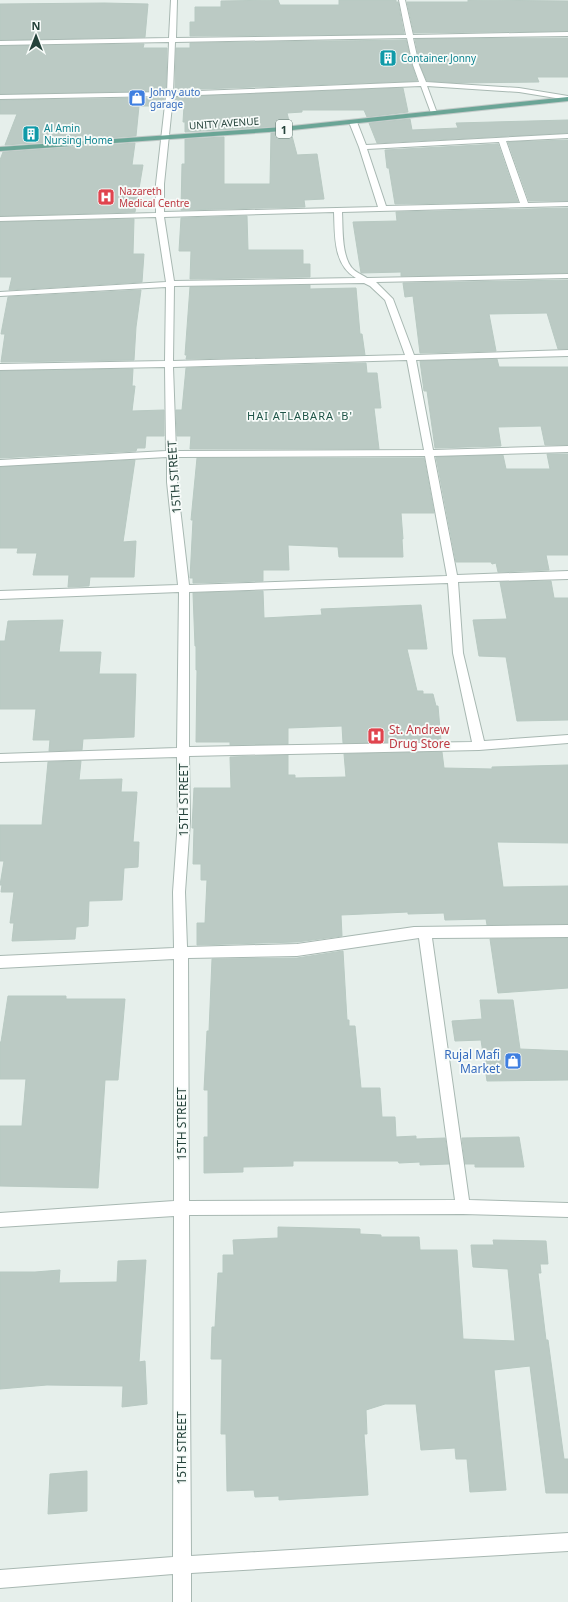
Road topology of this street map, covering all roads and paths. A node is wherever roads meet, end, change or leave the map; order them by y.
1 (174, 0) edge
2 (402, 0) edge
3 (568, 34) edge
4 (410, 36) junction
5 (173, 41) junction
6 (0, 43) edge
7 (423, 84) junction
8 (170, 94) junction
9 (0, 97) edge
10 (568, 98) edge
11 (434, 113) junction
12 (353, 122) junction
13 (568, 136) edge
14 (165, 137) junction
15 (502, 141) junction
16 (363, 147) junction
17 (0, 149) edge
18 (568, 204) edge
19 (525, 205) junction
20 (383, 209) junction
21 (338, 211) junction
22 (160, 215) junction
23 (0, 219) edge
24 (568, 276) edge
25 (363, 280) junction
26 (170, 284) junction
27 (0, 294) edge
28 (568, 353) edge
29 (410, 358) junction
30 (169, 364) junction
31 (0, 367) edge
32 (568, 450) edge
33 (429, 453) junction
34 (172, 454) junction
35 (0, 463) edge
36 (568, 575) edge
37 (453, 579) junction
38 (184, 588) junction
39 (0, 595) edge
40 (568, 738) edge
41 (479, 746) junction
42 (183, 752) junction
43 (0, 758) edge
44 (568, 931) edge
45 (426, 933) junction
46 (181, 953) junction
47 (0, 962) edge
48 (463, 1207) junction
49 (181, 1208) junction
50 (568, 1210) edge
51 (0, 1220) edge
52 (568, 1542) edge
53 (181, 1565) junction
54 (0, 1579) edge
55 (182, 1602) edge

1 - 5 street, 15TH STREET
2 - 4 street
3 - 4 street
4 - 5 street
4 - 7 street
5 - 6 street
5 - 8 street, 15TH STREET
7 - 8 street
7 - 10 street
7 - 11 street
8 - 9 street
8 - 14 street, 15TH STREET
10 - 11 main road, UNITY AVENUE / 1
11 - 12 main road, UNITY AVENUE / 1
12 - 14 main road, UNITY AVENUE / 1
12 - 16 street
13 - 15 street
14 - 17 main road, UNITY AVENUE / 1
14 - 22 street, 15TH STREET
15 - 16 street
15 - 19 street
16 - 20 street
18 - 19 street
19 - 20 street
20 - 21 street
21 - 22 street
21 - 25 street
22 - 23 street
22 - 26 street, 15TH STREET
24 - 25 street
25 - 26 street
25 - 29 street
26 - 27 street
26 - 30 street, 15TH STREET
28 - 29 street
29 - 30 street
29 - 33 street
30 - 31 street
30 - 34 street, 15TH STREET
32 - 33 street
33 - 34 street
33 - 37 street
34 - 35 street
34 - 38 street, 15TH STREET
36 - 37 street
37 - 38 street
37 - 41 street
38 - 39 street
38 - 42 street, 15TH STREET
40 - 41 street
41 - 42 street
42 - 43 street
42 - 46 street, 15TH STREET
44 - 45 street
45 - 46 street
45 - 48 street
46 - 47 street
46 - 49 street, 15TH STREET
48 - 49 street
48 - 50 street
49 - 51 street
49 - 53 street, 15TH STREET
52 - 53 street
53 - 54 street
53 - 55 street, 15TH STREET

